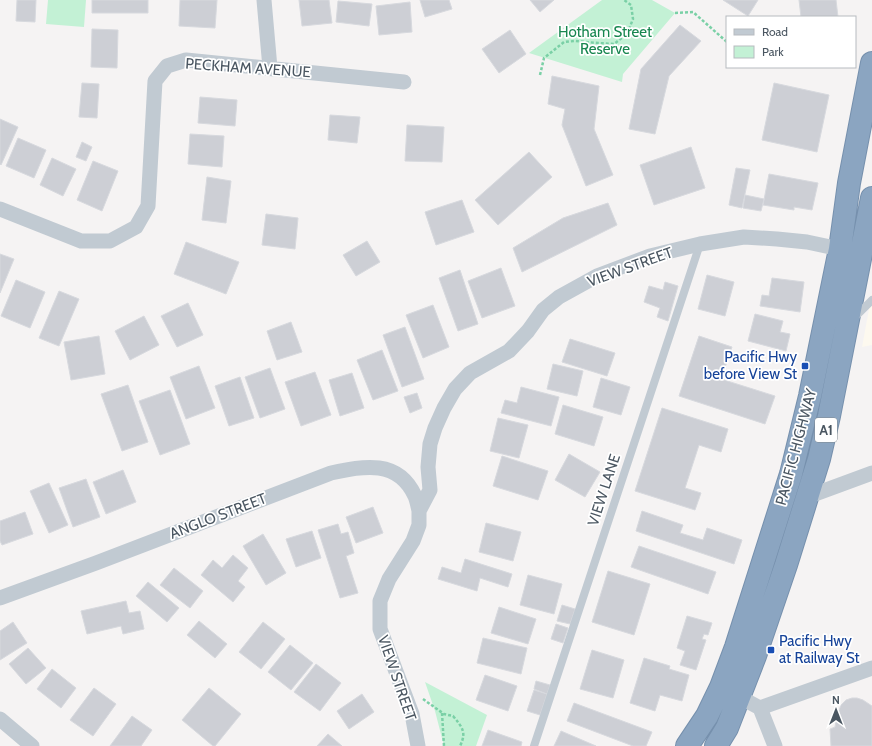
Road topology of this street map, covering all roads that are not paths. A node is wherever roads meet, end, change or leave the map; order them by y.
1 (264, 0) edge
2 (872, 63) edge
3 (270, 68) junction
4 (404, 82) dead end
5 (872, 198) edge
6 (0, 208) edge
7 (700, 244) junction
8 (840, 249) junction
9 (872, 300) edge
10 (846, 327) junction
11 (872, 474) edge
12 (807, 497) junction
13 (419, 511) junction
14 (0, 598) edge
15 (872, 668) edge
16 (730, 692) junction
17 (760, 708) junction
18 (0, 719) edge
19 (32, 746) edge
20 (418, 746) edge
21 (534, 746) edge
22 (687, 746) edge
23 (716, 746) edge
24 (775, 746) edge

1 - 3 street
2 - 8 highway, PACIFIC HIGHWAY / A1
3 - 4 street, PECKHAM AVENUE
3 - 6 street, PECKHAM AVENUE
5 - 10 highway, PACIFIC HIGHWAY / A1
7 - 8 street, VIEW STREET
7 - 13 street, VIEW STREET
7 - 21 lane, VIEW LANE
8 - 16 highway, PACIFIC HIGHWAY / A1
9 - 10 lane
10 - 12 highway, PACIFIC HIGHWAY / A1
11 - 12 street
12 - 16 highway, PACIFIC HIGHWAY / A1
13 - 14 street, ANGLO STREET
13 - 20 street, VIEW STREET
15 - 17 street
16 - 17 street
16 - 22 highway, PACIFIC HIGHWAY / A1
16 - 23 highway, PACIFIC HIGHWAY / A1
17 - 24 street
18 - 19 street

